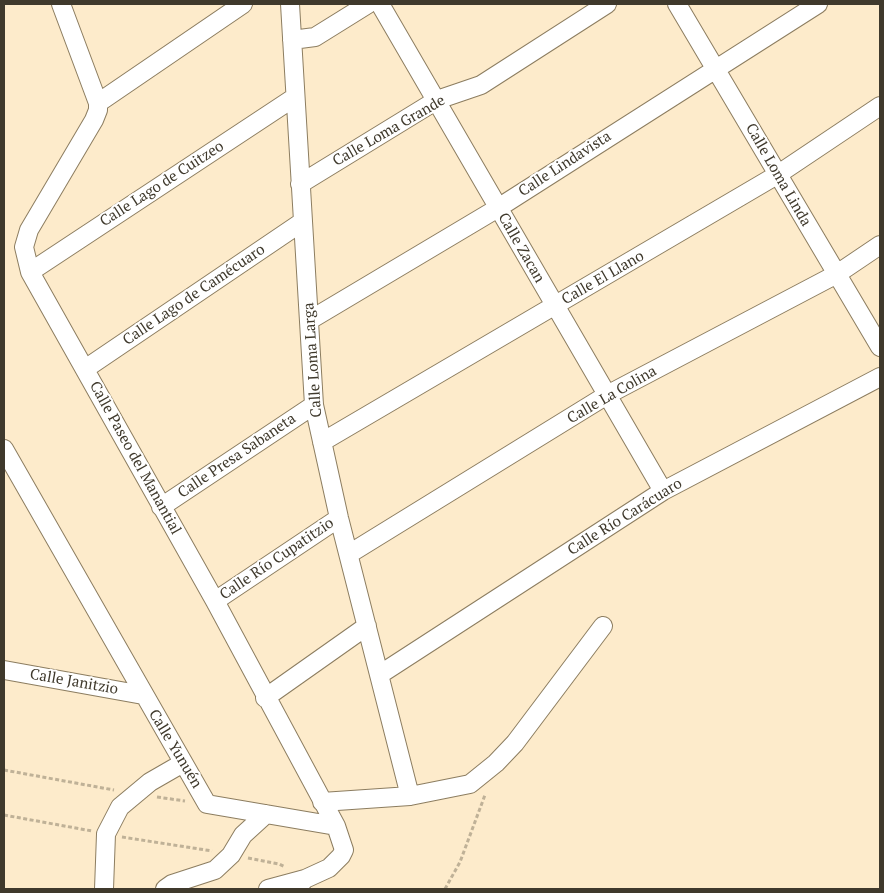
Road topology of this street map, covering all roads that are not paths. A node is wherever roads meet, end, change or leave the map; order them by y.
1 (61, 4) edge
2 (243, 4) edge
3 (290, 4) edge
4 (368, 4) edge
5 (380, 4) edge
6 (607, 4) edge
7 (677, 4) edge
8 (818, 4) edge
9 (292, 40) junction
10 (716, 67) junction
11 (295, 97) junction
12 (437, 100) junction
13 (98, 103) junction
14 (880, 106) edge
15 (777, 175) junction
16 (300, 184) junction
17 (498, 208) junction
18 (302, 222) junction
19 (880, 245) edge
20 (30, 272) junction
21 (837, 274) junction
22 (555, 306) junction
23 (310, 320) junction
24 (880, 347) edge
25 (85, 369) junction
26 (880, 377) edge
27 (607, 395) junction
28 (314, 405) junction
29 (322, 442) junction
30 (4, 449) edge
31 (663, 491) junction
32 (161, 507) junction
33 (339, 518) junction
34 (349, 554) junction
35 (215, 601) junction
36 (367, 626) junction
37 (603, 626) dead end
38 (5, 668) edge
39 (379, 675) junction
40 (143, 695) junction
41 (265, 698) junction
42 (183, 763) junction
43 (410, 796) junction
44 (322, 802) junction
45 (266, 814) junction
46 (336, 826) junction
47 (301, 884) edge
48 (104, 889) edge
49 (165, 889) edge
50 (268, 889) edge

1 - 13 street
2 - 13 street
3 - 9 street, Calle Loma Larga
4 - 9 street
5 - 12 street, Calle Zacan
6 - 12 street, Calle Loma Grande
7 - 10 street, Calle Loma Linda
8 - 10 street, Calle Lindavista
9 - 11 street, Calle Loma Larga
10 - 15 street, Calle Loma Linda
10 - 17 street, Calle Lindavista
11 - 16 street, Calle Loma Larga
11 - 20 street, Calle Lago de Cuitzeo
12 - 16 street, Calle Loma Grande
12 - 17 street, Calle Zacan
13 - 20 street, Calle Paseo del Manantial
14 - 15 street, Calle El Llano
15 - 21 street, Calle Loma Linda
15 - 22 street, Calle El Llano
16 - 18 street, Calle Loma Larga
17 - 22 street, Calle Zacan
17 - 23 street, Calle Lindavista
18 - 23 street, Calle Loma Larga
18 - 25 street, Calle Lago de Camécuaro
19 - 21 street, Calle La Colina
20 - 25 street, Calle Paseo del Manantial
21 - 24 street, Calle Loma Linda
21 - 27 street, Calle La Colina
22 - 27 street, Calle Zacan
22 - 29 street, Calle El Llano
23 - 28 street, Calle Loma Larga
25 - 32 street, Calle Paseo del Manantial
26 - 31 street, Calle Río Carácuaro
27 - 31 street, Calle Zacan
27 - 34 street, Calle La Colina
28 - 29 street, Calle Loma Larga
28 - 32 street, Calle Presa Sabaneta
29 - 33 street, Calle Loma Larga
30 - 40 street, Calle Yunuén
31 - 39 street, Calle Río Carácuaro
32 - 35 street, Calle Paseo del Manantial
33 - 34 street, Calle Loma Larga
33 - 35 street, Calle Río Cupatitzio
34 - 36 street, Calle Loma Larga
35 - 41 street, Calle Paseo del Manantial
36 - 39 street, Calle Loma Larga
36 - 41 street
37 - 43 street
38 - 40 street, Calle Janitzio
39 - 43 street, Calle Loma Larga
40 - 42 street, Calle Yunuén
41 - 44 street, Calle Paseo del Manantial
42 - 45 street, Calle Yunuén
42 - 48 street
43 - 44 street
44 - 46 street, Calle Paseo del Manantial
45 - 46 street
45 - 49 street
46 - 47 street, Calle Paseo del Manantial
47 - 50 street, Calle Paseo del Manantial

